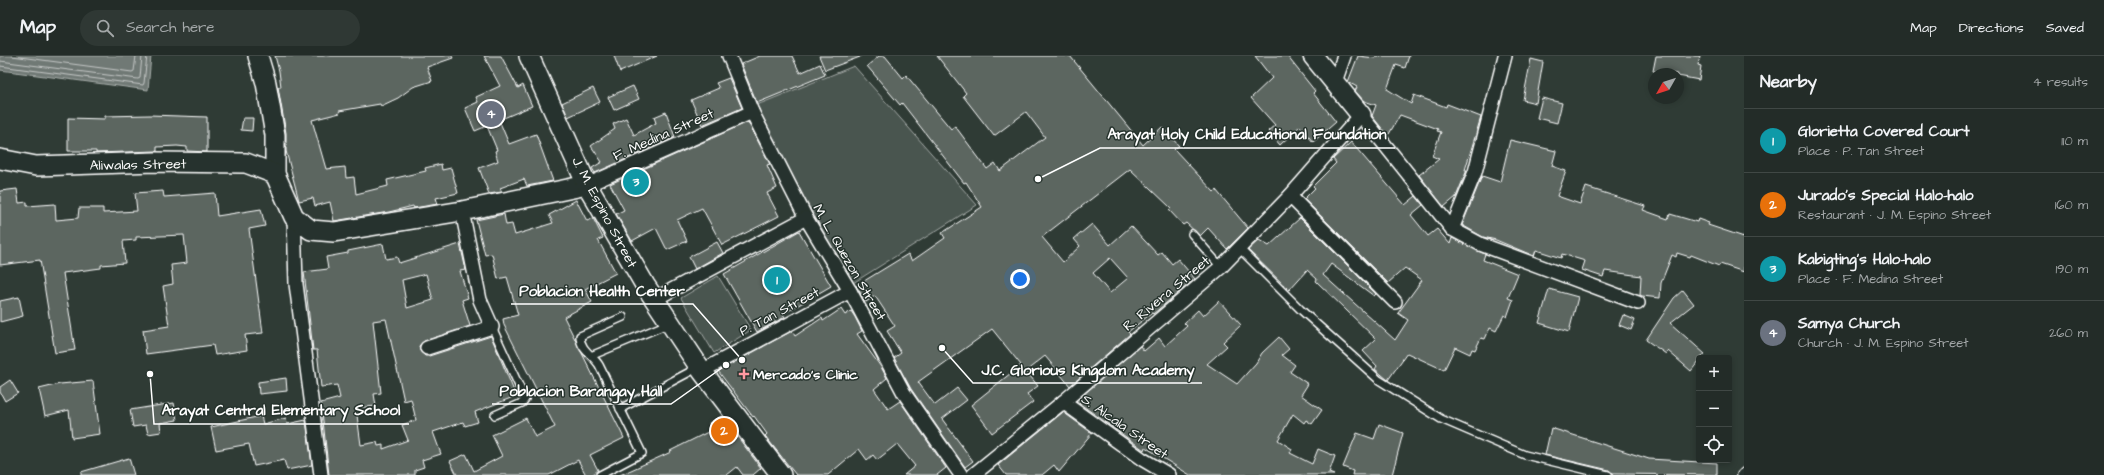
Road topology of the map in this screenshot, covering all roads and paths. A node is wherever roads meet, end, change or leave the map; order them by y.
1 (258, 56) edge
2 (529, 56) edge
3 (729, 56) edge
4 (1313, 56) edge
5 (1344, 56) edge
6 (1505, 56) edge
7 (1336, 82) junction
8 (752, 112) junction
9 (1361, 115) junction
10 (0, 159) edge
11 (275, 174) junction
12 (587, 185) junction
13 (1290, 196) junction
14 (462, 211) junction
15 (294, 217) junction
16 (806, 218) junction
17 (1452, 228) junction
18 (1192, 234) dead end
19 (1240, 249) junction
20 (1221, 267) junction
21 (850, 291) junction
22 (655, 299) junction
23 (1395, 302) dead end
24 (1638, 303) dead end
25 (623, 316) dead end
26 (671, 323) junction
27 (492, 327) junction
28 (427, 348) dead end
29 (593, 355) junction
30 (701, 369) junction
31 (1063, 402) junction
32 (620, 409) junction
33 (495, 415) dead end
34 (1744, 472) edge
35 (775, 473) edge
36 (321, 475) edge
37 (600, 475) edge
38 (961, 475) edge
39 (973, 475) edge
40 (1169, 475) edge
41 (1608, 475) edge
42 (1741, 475) edge

1 - 11 street
2 - 12 street, J. M. Espino Street
3 - 8 street, M. L. Quezon Street
4 - 7 street
5 - 7 street
6 - 17 street
7 - 9 street
8 - 12 street, F. Medina Street
8 - 16 street, M. L. Quezon Street
9 - 13 street, R. Rivera Street
9 - 17 street
10 - 11 street, Aliwalas Street
11 - 15 street
12 - 14 street
12 - 22 street, J. M. Espino Street
13 - 19 street, R. Rivera Street
13 - 23 street
14 - 15 street
14 - 27 street
15 - 36 street
16 - 21 street, M. L. Quezon Street
16 - 22 street
17 - 24 street
18 - 20 lane
19 - 20 street, R. Rivera Street
19 - 41 lane
20 - 31 street, R. Rivera Street
21 - 30 street, P. Tan Street
21 - 38 street, M. L. Quezon Street
22 - 26 street, J. M. Espino Street
25 - 29 lane
26 - 29 lane
26 - 30 street, J. M. Espino Street
27 - 28 street
27 - 33 lane
29 - 32 lane
30 - 32 lane
30 - 35 street, J. M. Espino Street
31 - 39 street, R. Rivera Street
31 - 40 street, S. Alcala Street
32 - 37 lane
34 - 42 lane

